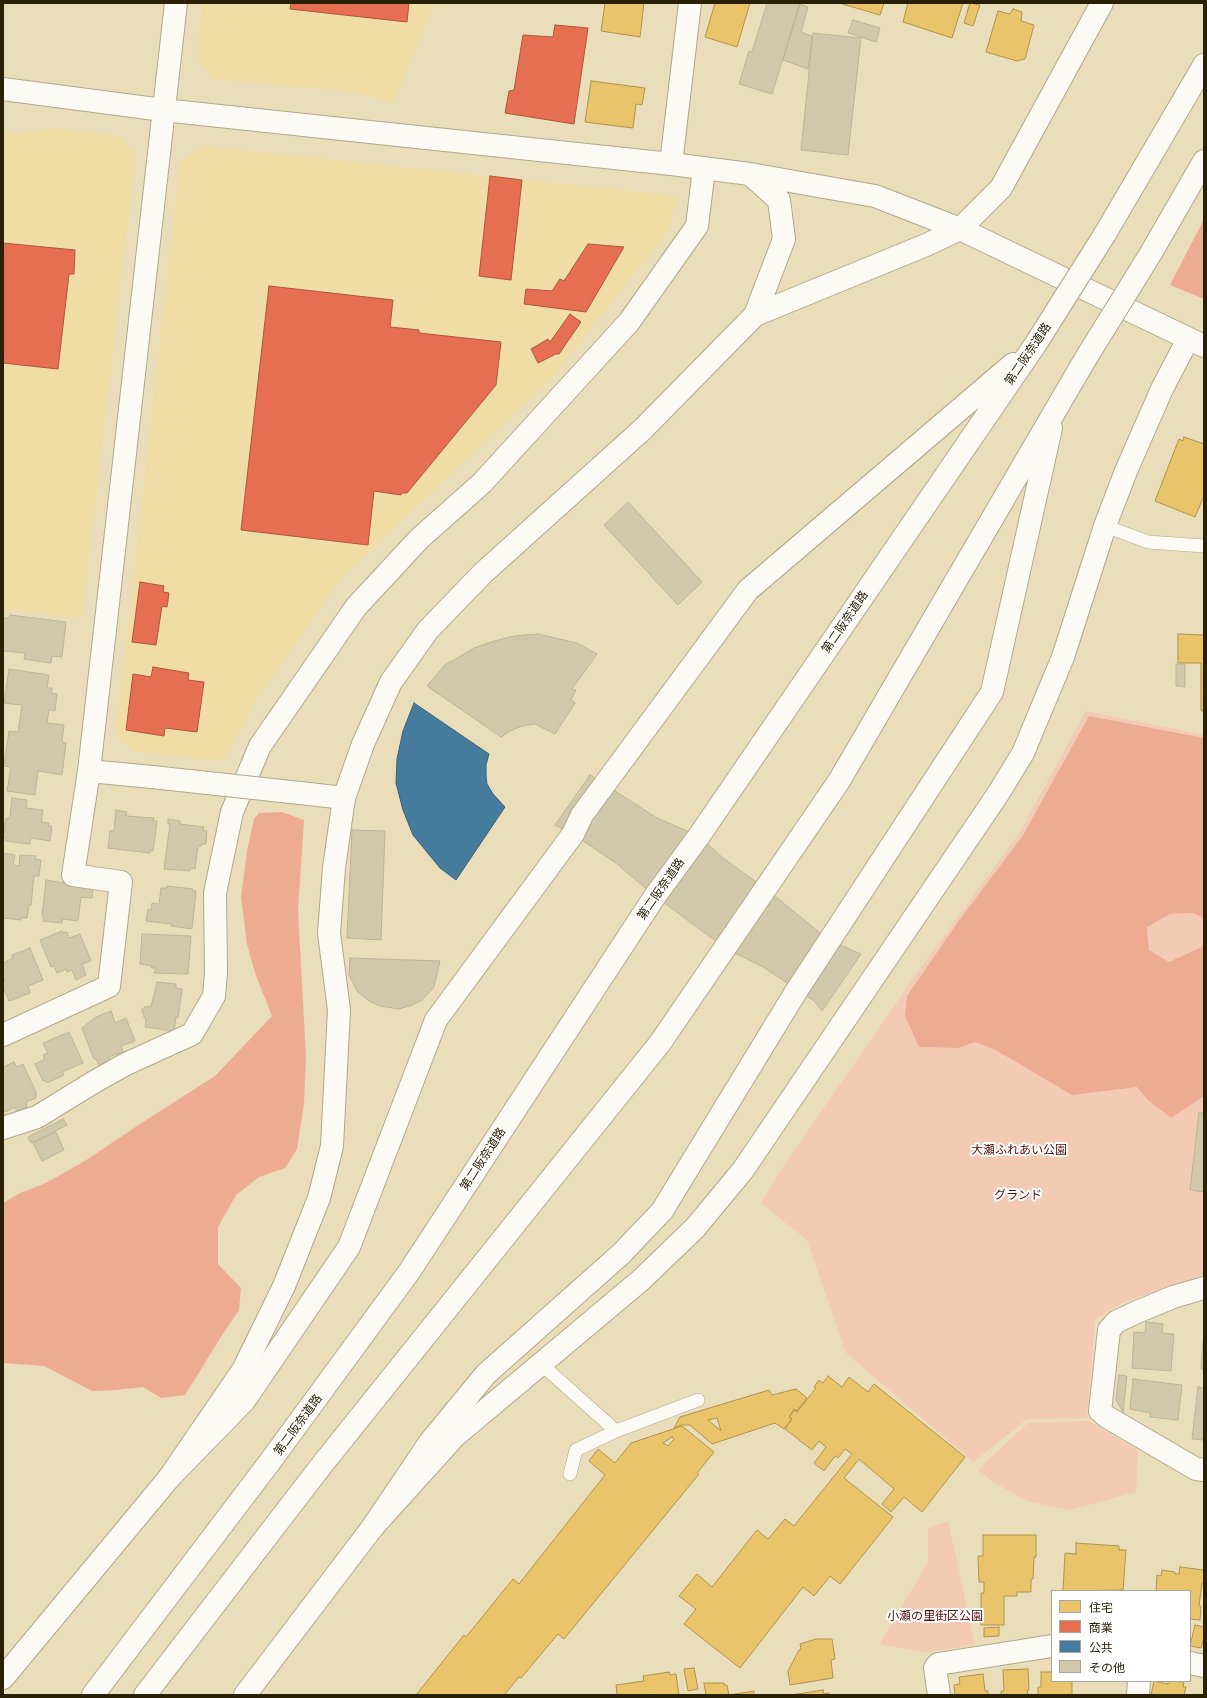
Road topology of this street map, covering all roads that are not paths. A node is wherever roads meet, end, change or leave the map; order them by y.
1 (176, 3) edge
2 (690, 3) edge
3 (1102, 3) edge
4 (1204, 65) edge
5 (3, 89) edge
6 (163, 110) junction
7 (1204, 161) edge
8 (671, 164) junction
9 (704, 169) junction
10 (750, 174) junction
11 (960, 229) junction
12 (755, 315) junction
13 (1196, 342) edge
14 (1035, 345) junction
15 (1056, 408) junction
16 (1105, 526) junction
17 (1204, 546) edge
18 (89, 771) junction
19 (344, 798) junction
20 (3, 1035) edge
21 (3, 1128) edge
22 (1204, 1288) edge
23 (541, 1364) junction
24 (698, 1400) dead end
25 (616, 1431) junction
26 (1204, 1470) edge
27 (570, 1474) dead end
28 (169, 1478) junction
29 (372, 1528) junction
30 (1051, 1646) edge
31 (1191, 1663) edge
32 (1204, 1666) edge
33 (3, 1678) edge
34 (1139, 1682) edge
35 (93, 1695) edge
36 (145, 1695) edge
37 (245, 1695) edge
38 (939, 1695) edge
39 (1138, 1695) edge

1 - 6 main road
2 - 8 main road
3 - 11 main road
4 - 14 main road, 第二阪奈道路, bridge
5 - 6 main road
6 - 8 main road
6 - 18 main road
7 - 15 main road, bridge
8 - 9 main road
9 - 10 main road
9 - 21 main road
10 - 11 main road
10 - 12 main road
11 - 12 main road
11 - 13 main road
12 - 19 main road
13 - 16 main road
14 - 28 main road
14 - 35 main road, 第二阪奈道路
15 - 29 main road
15 - 36 main road
16 - 17 lane
16 - 23 main road
18 - 19 main road, bridge
18 - 20 main road
19 - 28 main road
22 - 26 main road
23 - 25 lane
23 - 29 main road
24 - 25 lane
25 - 27 lane
28 - 33 main road
29 - 37 main road
30 - 38 main road
31 - 32 main road
34 - 39 main road

